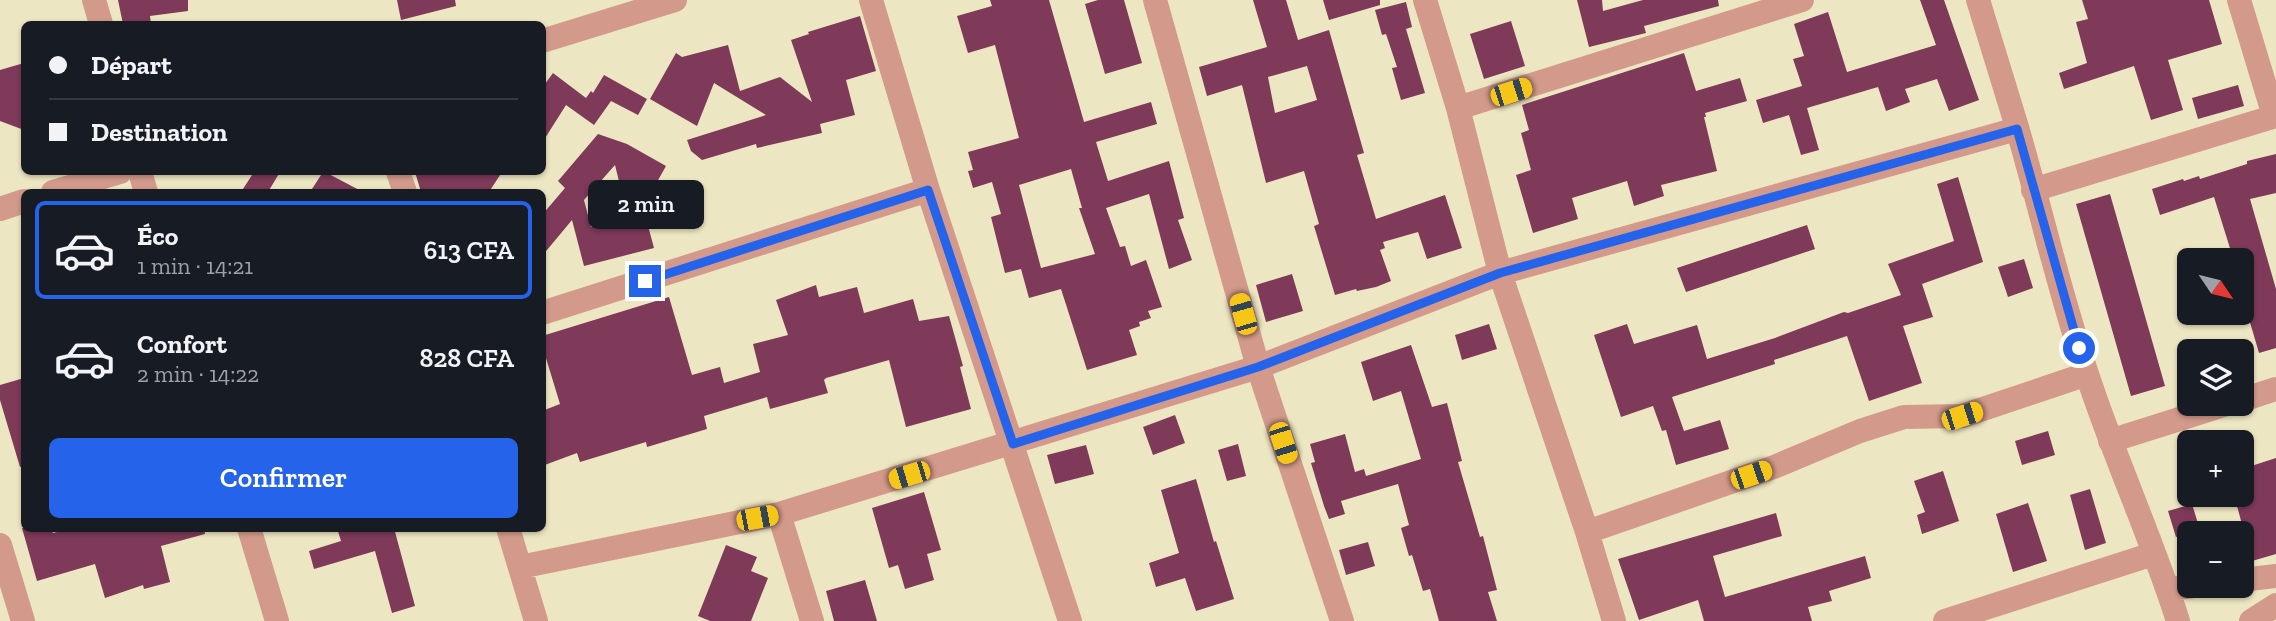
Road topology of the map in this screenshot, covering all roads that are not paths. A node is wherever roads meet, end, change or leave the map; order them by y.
1 (94, 0) edge
2 (675, 0) edge
3 (871, 0) edge
4 (1154, 0) edge
5 (1425, 0) edge
6 (1802, 0) edge
7 (1978, 0) edge
8 (2239, 0) edge
9 (100, 21) edge
10 (546, 40) edge
11 (1458, 108) junction
12 (2275, 116) edge
13 (2017, 129) junction
14 (110, 175) edge
15 (63, 189) edge
16 (928, 190) junction
17 (2033, 190) junction
18 (21, 202) edge
19 (0, 209) edge
20 (1500, 273) junction
21 (546, 312) edge
22 (1258, 367) junction
23 (2087, 374) junction
24 (2276, 389) edge
25 (2254, 396) edge
26 (2189, 416) edge
27 (2110, 441) junction
28 (1013, 444) junction
29 (779, 514) junction
30 (250, 532) edge
31 (509, 532) edge
32 (1587, 532) junction
33 (0, 545) edge
34 (2153, 554) junction
35 (520, 567) junction
36 (2276, 576) edge
37 (2254, 579) edge
38 (2177, 588) edge
39 (2169, 589) junction
40 (2276, 605) edge
41 (23, 621) edge
42 (277, 621) edge
43 (536, 621) edge
44 (812, 621) edge
45 (1070, 621) edge
46 (1342, 621) edge
47 (1614, 621) edge
48 (1945, 621) edge
49 (2178, 621) edge
50 (2251, 621) edge

1 - 9 street
2 - 10 street
3 - 16 street
4 - 22 street
5 - 11 street
6 - 11 street
7 - 13 street
8 - 12 street
11 - 20 street
12 - 17 street
13 - 17 street
13 - 20 street
14 - 15 street
16 - 21 street
16 - 28 street
17 - 23 street
18 - 19 street
20 - 22 street
20 - 32 street
22 - 28 street
22 - 46 street
23 - 27 street
23 - 32 street
24 - 25 street
26 - 27 street
27 - 34 street
28 - 29 street
28 - 45 street
29 - 35 street
29 - 44 street
30 - 42 street
31 - 35 street
32 - 47 street
33 - 41 street
34 - 39 street
34 - 48 street
35 - 43 street
36 - 37 street
38 - 39 street
39 - 49 street
40 - 50 street

